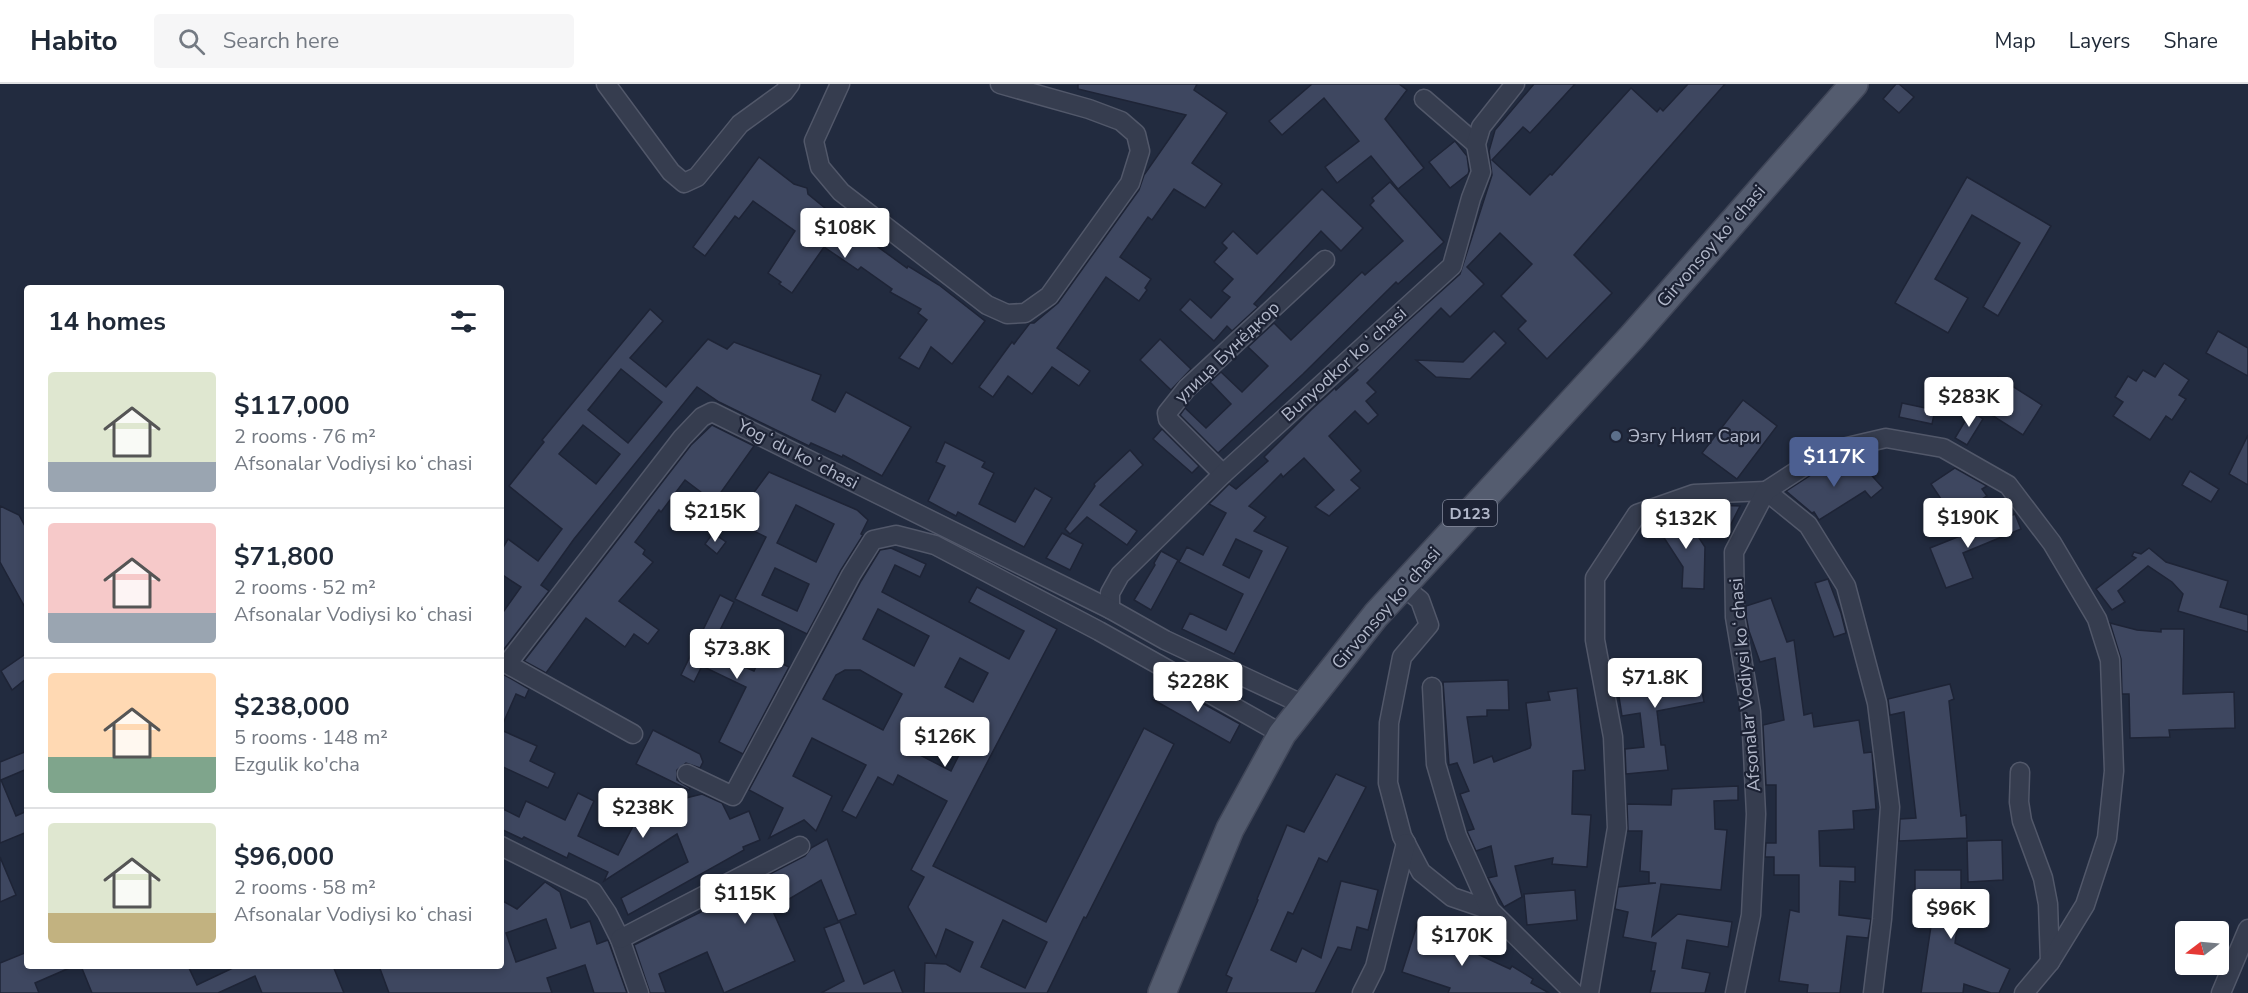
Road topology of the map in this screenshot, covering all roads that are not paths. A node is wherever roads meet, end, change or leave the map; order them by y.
1 (606, 84) edge
2 (790, 84) edge
3 (840, 84) edge
4 (1000, 84) edge
5 (1515, 84) edge
6 (1854, 84) edge
7 (1424, 99) dead end
8 (1476, 144) junction
9 (1325, 260) dead end
10 (1223, 474) junction
11 (1766, 491) junction
12 (1402, 586) junction
13 (1110, 609) junction
14 (504, 669) edge
15 (1432, 687) dead end
16 (1304, 705) junction
17 (633, 734) dead end
18 (1282, 734) junction
19 (2020, 772) dead end
20 (687, 774) dead end
21 (1406, 843) junction
22 (800, 846) dead end
23 (504, 848) edge
24 (1490, 910) junction
25 (2248, 929) edge
26 (620, 939) junction
27 (2050, 962) junction
28 (639, 993) edge
29 (1162, 993) edge
30 (1362, 993) edge
31 (1574, 993) edge
32 (1589, 993) edge
33 (1735, 993) edge
34 (1873, 993) edge
35 (2024, 993) edge
36 (2221, 993) edge

1 - 2 street
3 - 4 street
5 - 8 street
6 - 12 main road, Girvonsoy koʻchasi / D123
7 - 8 street
8 - 10 street, Bunyodkor koʻchasi
9 - 10 street, улица Бунёдкор
10 - 13 street, Bunyodkor koʻchasi
11 - 27 street, Afsonalar Vodiysi koʻchasi
11 - 32 street
11 - 33 street, Afsonalar Vodiysi koʻchasi
11 - 34 street
12 - 16 main road, Girvonsoy koʻchasi / D123
12 - 21 street
13 - 14 street, Yogʻdu koʻchasi
13 - 16 street, Yogʻdu koʻchasi
14 - 17 street, Yogʻdu koʻchasi
15 - 24 street
16 - 18 main road, Girvonsoy koʻchasi / D123
18 - 20 street
18 - 29 main road, Girvonsoy koʻchasi / D123
19 - 27 street
21 - 24 street
21 - 30 street
22 - 26 street
23 - 26 street
24 - 31 street
25 - 36 street
26 - 28 street
27 - 35 street, Afsonalar Vodiysi koʻchasi

